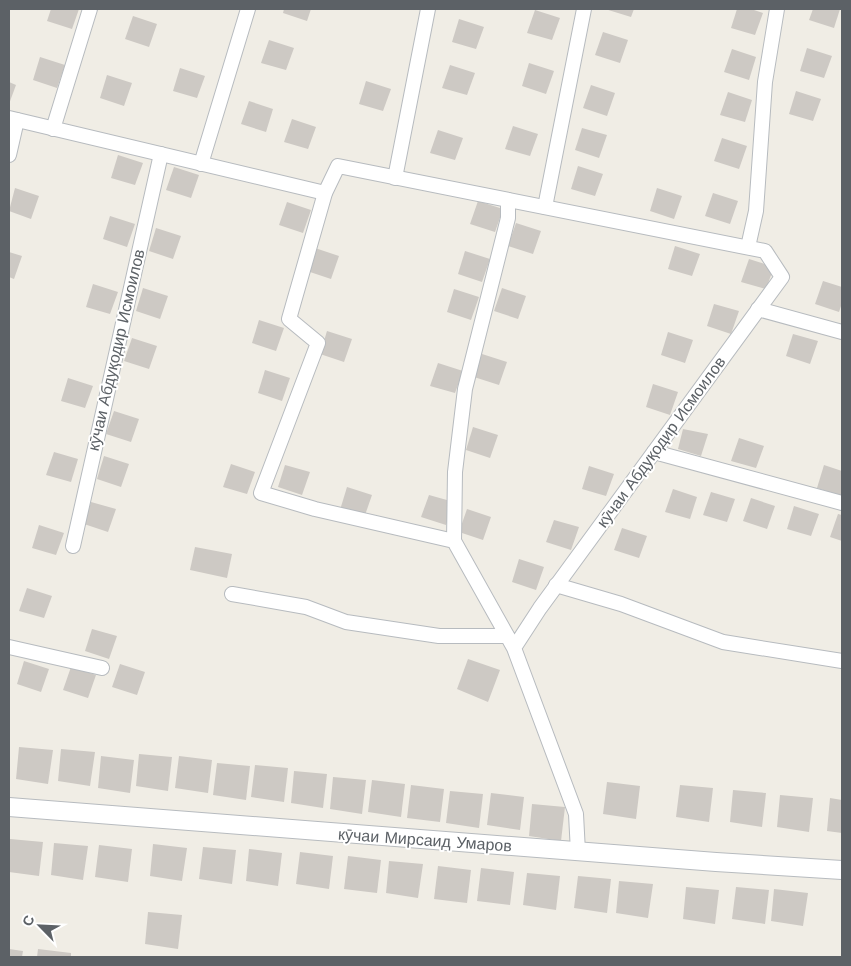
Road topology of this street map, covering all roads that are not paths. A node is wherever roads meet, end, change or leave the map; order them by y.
1 (90, 9) edge
2 (248, 9) edge
3 (428, 9) edge
4 (584, 9) edge
5 (777, 9) edge
6 (13, 119) edge
7 (53, 129) junction
8 (161, 154) junction
9 (9, 155) edge
10 (201, 164) junction
11 (395, 178) junction
12 (325, 193) junction
13 (508, 200) junction
14 (545, 207) junction
15 (748, 247) junction
16 (758, 310) junction
17 (842, 332) edge
18 (654, 452) junction
19 (842, 504) edge
20 (454, 541) junction
21 (73, 546) dead end
22 (556, 585) junction
23 (232, 594) dead end
24 (510, 642) junction
25 (9, 647) edge
26 (842, 661) edge
27 (102, 668) dead end
28 (9, 808) edge
29 (578, 852) junction
30 (842, 870) edge

1 - 7 street
2 - 10 street
3 - 11 street
4 - 14 street
5 - 15 street
6 - 7 street
6 - 9 street
7 - 8 street
8 - 10 street
8 - 21 street, кӯчаи Абдуқодир Исмоилов
10 - 12 street
11 - 12 street, кӯчаи Абдуқодир Исмоилов
11 - 13 street, кӯчаи Абдуқодир Исмоилов
12 - 20 street, кӯчаи Абдуқодир Исмоилов
13 - 14 street, кӯчаи Абдуқодир Исмоилов
13 - 20 street
14 - 15 street, кӯчаи Абдуқодир Исмоилов
15 - 16 street, кӯчаи Абдуқодир Исмоилов
16 - 17 street
16 - 18 street, кӯчаи Абдуқодир Исмоилов
18 - 19 street
18 - 22 street, кӯчаи Абдуқодир Исмоилов
20 - 24 street
22 - 24 street, кӯчаи Абдуқодир Исмоилов
22 - 26 street
23 - 24 street
24 - 29 street
25 - 27 street
28 - 29 street, кӯчаи Мирсаид Умаров
29 - 30 street, кӯчаи Мирсаид Умаров

